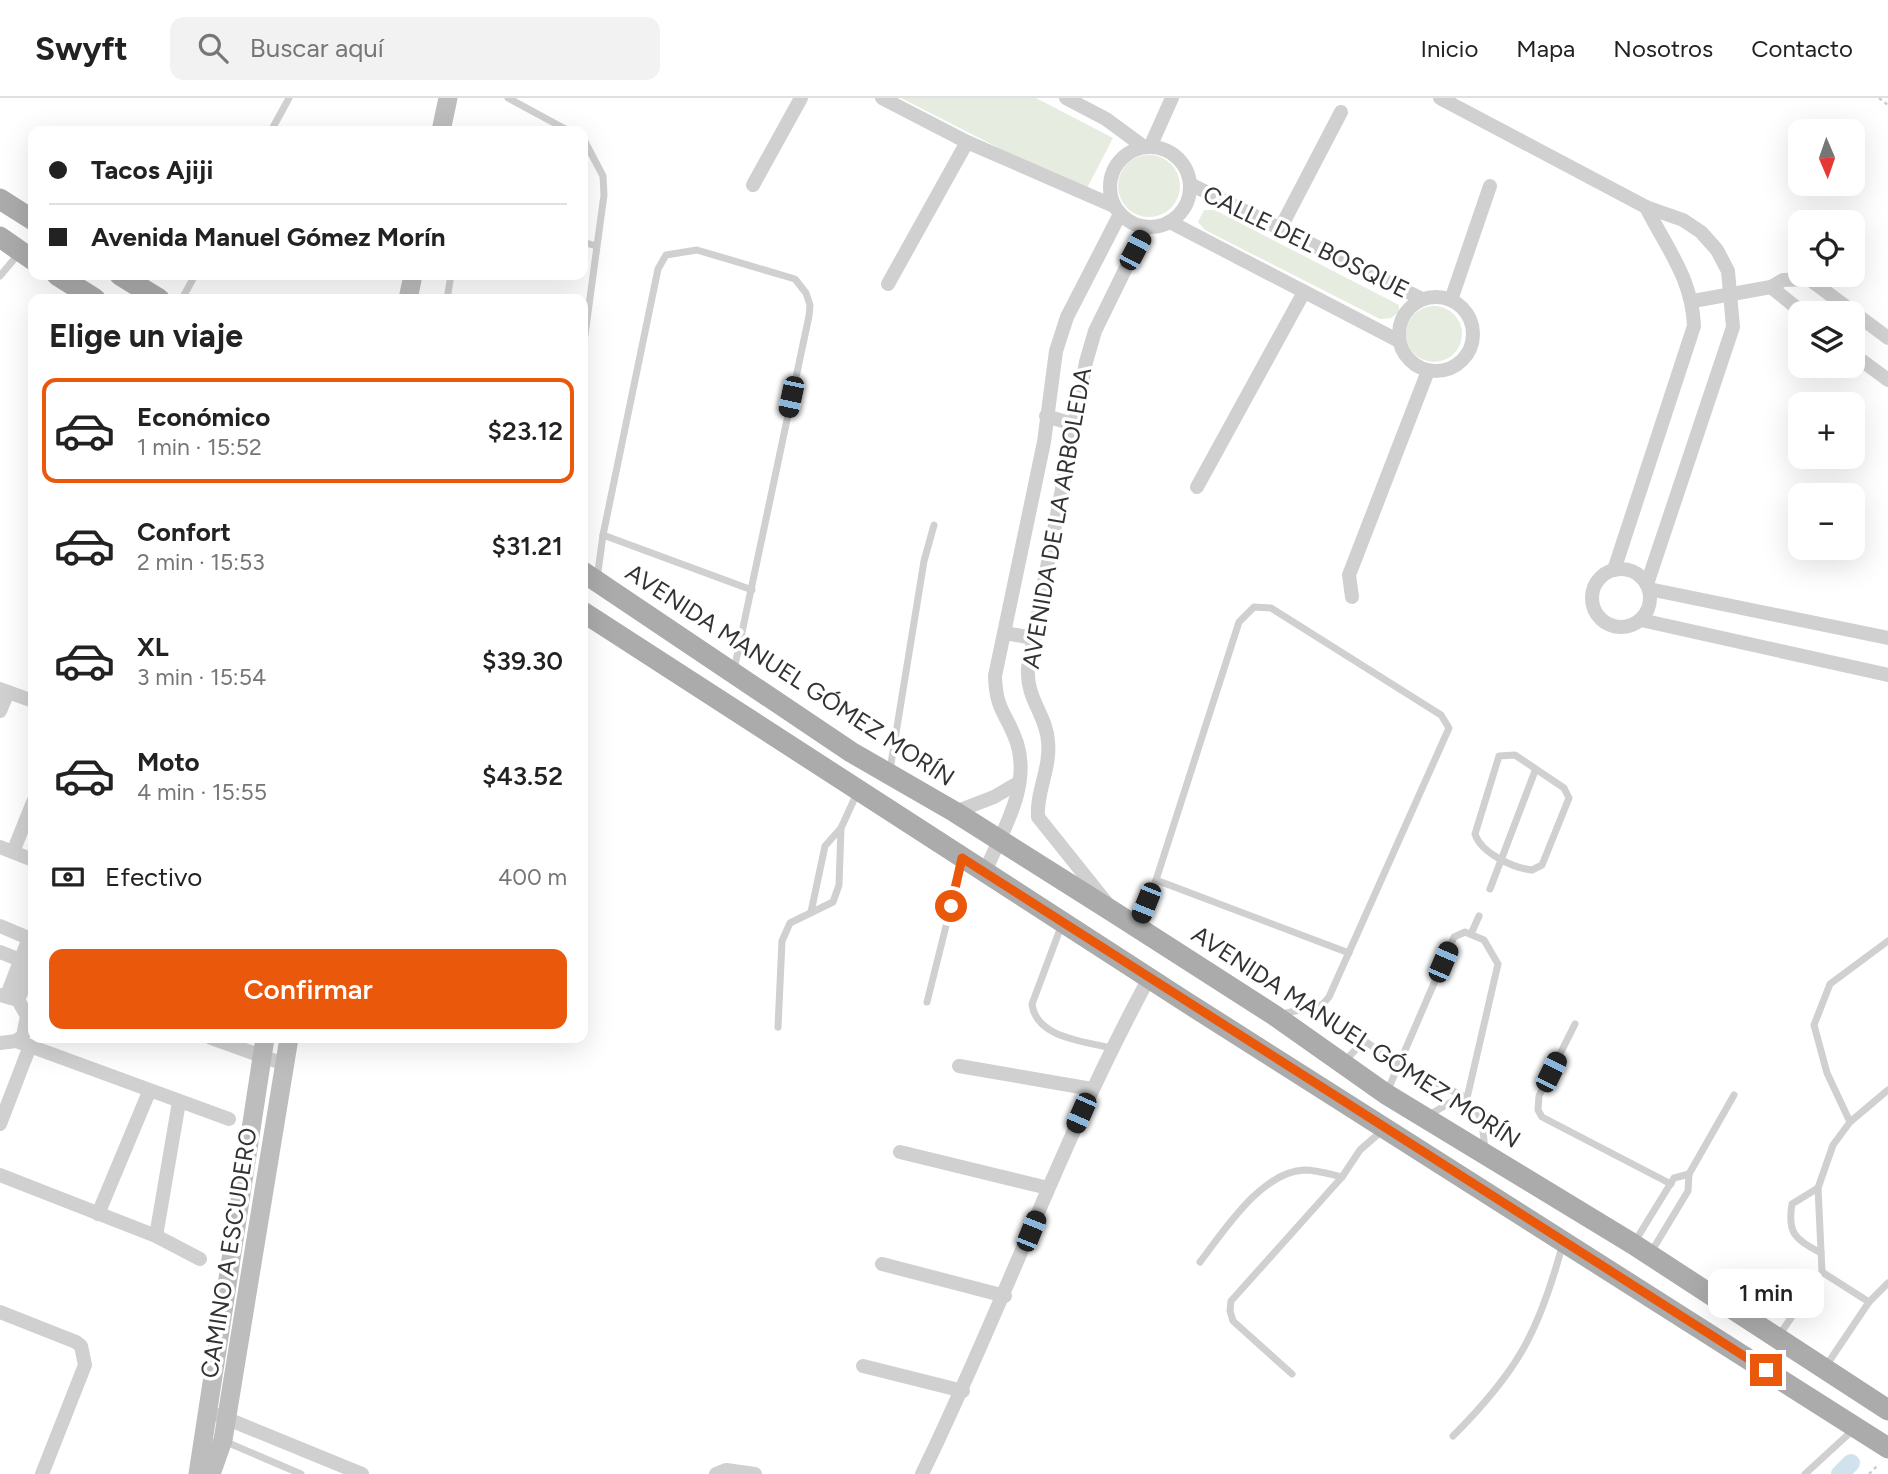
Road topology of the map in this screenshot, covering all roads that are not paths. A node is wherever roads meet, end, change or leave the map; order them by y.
1 (289, 98) edge
2 (448, 98) edge
3 (508, 98) edge
4 (801, 98) edge
5 (882, 98) edge
6 (1066, 98) edge
7 (1172, 98) edge
8 (1440, 98) edge
9 (1340, 112) dead end
10 (274, 126) edge
11 (442, 126) edge
12 (560, 126) edge
13 (967, 142) junction
14 (588, 145) edge
15 (1147, 147) junction
16 (1190, 184) junction
17 (753, 185) dead end
18 (1490, 186) dead end
19 (0, 199) edge
20 (1646, 207) junction
21 (1117, 210) junction
22 (28, 217) edge
23 (1170, 222) junction
24 (1146, 227) junction
25 (1281, 228) junction
26 (0, 237) edge
27 (588, 243) edge
28 (597, 246) junction
29 (27, 256) edge
30 (0, 276) edge
31 (65, 280) edge
32 (128, 280) edge
33 (888, 284) dead end
34 (1771, 287) junction
35 (1304, 292) junction
36 (87, 294) edge
37 (151, 294) edge
38 (1731, 295) junction
39 (1422, 299) junction
40 (1451, 300) junction
41 (1693, 301) junction
42 (1788, 301) edge
43 (588, 312) edge
44 (1888, 338) edge
45 (1399, 341) junction
46 (1865, 363) edge
47 (1428, 371) junction
48 (1888, 380) edge
49 (1046, 416) junction
50 (1073, 424) junction
51 (1197, 487) dead end
52 (934, 525) dead end
53 (603, 536) junction
54 (1614, 569) junction
55 (590, 577) edge
56 (1648, 586) junction
57 (752, 590) junction
58 (1352, 597) dead end
59 (588, 615) edge
60 (1641, 620) junction
61 (1005, 633) junction
62 (1033, 638) junction
63 (1888, 638) edge
64 (734, 671) junction
65 (1888, 675) edge
66 (4, 690) edge
67 (28, 700) edge
68 (0, 711) edge
69 (1535, 771) junction
70 (889, 774) junction
71 (1018, 788) junction
72 (858, 790) junction
73 (28, 811) edge
74 (955, 812) junction
75 (1038, 817) junction
76 (841, 828) junction
77 (998, 840) junction
78 (7, 849) edge
79 (28, 858) edge
80 (962, 858) junction
81 (1503, 860) junction
82 (985, 872) junction
83 (1156, 880) junction
84 (1490, 889) dead end
85 (811, 912) junction
86 (1115, 913) junction
87 (1479, 916) dead end
88 (1064, 920) junction
89 (0, 926) edge
90 (1136, 927) junction
91 (1471, 934) junction
92 (28, 938) edge
93 (1888, 941) edge
94 (0, 952) edge
95 (1349, 953) junction
96 (28, 963) edge
97 (28, 967) edge
98 (1149, 978) junction
99 (9, 997) edge
100 (927, 1002) dead end
101 (1274, 1016) junction
102 (1575, 1024) dead end
103 (778, 1027) dead end
104 (0, 1043) edge
105 (224, 1043) edge
106 (264, 1043) edge
107 (285, 1043) edge
108 (23, 1044) junction
109 (1111, 1048) junction
110 (262, 1058) junction
111 (284, 1064) junction
112 (1342, 1065) junction
113 (1399, 1065) junction
114 (959, 1066) dead end
115 (1092, 1089) junction
116 (1888, 1090) edge
117 (149, 1091) junction
118 (1386, 1094) junction
119 (1734, 1095) dead end
120 (1467, 1098) junction
121 (179, 1102) junction
122 (1425, 1117) junction
123 (229, 1119) dead end
124 (1850, 1122) junction
125 (0, 1124) edge
126 (1384, 1129) junction
127 (900, 1152) dead end
128 (1486, 1155) junction
129 (1689, 1174) junction
130 (0, 1175) edge
131 (1342, 1177) junction
132 (1671, 1184) junction
133 (1048, 1188) junction
134 (1818, 1188) junction
135 (98, 1214) junction
136 (156, 1236) junction
137 (1564, 1239) junction
138 (1641, 1249) junction
139 (1821, 1253) junction
140 (200, 1259) dead end
141 (1200, 1262) dead end
142 (882, 1264) dead end
143 (1822, 1272) junction
144 (1888, 1283) edge
145 (1004, 1296) junction
146 (1869, 1302) junction
147 (0, 1312) edge
148 (1778, 1338) junction
149 (863, 1366) dead end
150 (1826, 1367) junction
151 (1292, 1374) dead end
152 (963, 1391) junction
153 (1888, 1410) edge
154 (206, 1412) junction
155 (226, 1418) junction
156 (1856, 1427) junction
157 (203, 1436) junction
158 (1453, 1436) dead end
159 (223, 1440) junction
160 (1888, 1448) edge
161 (278, 1465) junction
162 (41, 1474) edge
163 (198, 1474) edge
164 (211, 1474) edge
165 (276, 1474) edge
166 (301, 1474) edge
167 (362, 1474) edge
168 (716, 1474) edge
169 (755, 1474) edge
170 (922, 1474) edge
171 (1805, 1474) edge

1 - 10 lane
2 - 11 street
3 - 12 lane
4 - 17 street
5 - 13 street
6 - 15 street
7 - 15 street
8 - 20 street
9 - 25 street
13 - 21 street
13 - 33 street
14 - 28 lane
15 - 16 street
15 - 21 street
16 - 23 street
16 - 25 street, CALLE DEL BOSQUE
18 - 40 street
19 - 22 main road
20 - 38 street
20 - 41 street
21 - 24 street
21 - 49 street, AVENIDA DE LA ARBOLEDA
23 - 24 street
23 - 35 street, CALLE DEL BOSQUE
24 - 50 street, AVENIDA DE LA ARBOLEDA
25 - 39 street, CALLE DEL BOSQUE
26 - 29 main road
27 - 28 lane
28 - 43 lane
29 - 30 lane
31 - 36 main road
32 - 37 main road
34 - 38 street
34 - 42 street
34 - 44 street
35 - 45 street, CALLE DEL BOSQUE
35 - 51 street
38 - 41 street
38 - 56 street
39 - 40 street
39 - 45 street
40 - 47 street
41 - 54 street
45 - 47 street
46 - 48 street
47 - 58 street
49 - 50 street
49 - 61 street, AVENIDA DE LA ARBOLEDA
50 - 62 street, AVENIDA DE LA ARBOLEDA
52 - 70 lane
53 - 55 lane
53 - 57 lane
53 - 57 lane
54 - 56 street
54 - 60 street
55 - 64 main road, AVENIDA MANUEL GÓMEZ MORÍN
56 - 60 street
56 - 63 street
57 - 64 lane
59 - 72 main road
60 - 65 street
61 - 62 street
61 - 71 street, AVENIDA DE LA ARBOLEDA
62 - 75 street, AVENIDA DE LA ARBOLEDA
64 - 70 main road, AVENIDA MANUEL GÓMEZ MORÍN
66 - 67 street
66 - 68 street
69 - 81 lane
69 - 81 lane
69 - 81 lane
70 - 74 main road, AVENIDA MANUEL GÓMEZ MORÍN
71 - 74 street
71 - 75 street
71 - 77 street, AVENIDA DE LA ARBOLEDA
72 - 76 lane
72 - 80 main road
73 - 78 street
74 - 77 main road, AVENIDA MANUEL GÓMEZ MORÍN
75 - 86 street
76 - 85 lane
76 - 85 lane
77 - 82 street, AVENIDA DE LA ARBOLEDA
77 - 86 main road, AVENIDA MANUEL GÓMEZ MORÍN
78 - 79 street
80 - 82 main road
80 - 100 lane
81 - 84 lane
82 - 88 main road
83 - 90 lane
83 - 95 lane
83 - 95 lane
85 - 103 lane
86 - 90 main road, AVENIDA MANUEL GÓMEZ MORÍN
87 - 91 lane
88 - 98 main road
88 - 109 lane
89 - 92 street
90 - 101 main road, AVENIDA MANUEL GÓMEZ MORÍN
91 - 113 lane
91 - 120 lane
93 - 124 lane
94 - 96 street
95 - 101 lane
97 - 99 street
98 - 109 street
98 - 126 main road
99 - 108 street
101 - 112 main road, AVENIDA MANUEL GÓMEZ MORÍN
102 - 132 lane
104 - 108 street
105 - 110 street
106 - 110 street, CAMINO A ESCUDERO
107 - 111 street, CAMINO A ESCUDERO
108 - 117 street
108 - 125 street
109 - 115 street
110 - 111 street
110 - 154 street, CAMINO A ESCUDERO
111 - 155 street, CAMINO A ESCUDERO
112 - 113 lane
112 - 118 main road, AVENIDA MANUEL GÓMEZ MORÍN
113 - 118 lane
113 - 120 lane
114 - 115 street
115 - 133 street
116 - 124 lane
117 - 121 street
117 - 135 street
118 - 122 main road, AVENIDA MANUEL GÓMEZ MORÍN
119 - 129 lane
120 - 122 lane
120 - 128 lane
121 - 123 street
121 - 136 street
122 - 128 main road, AVENIDA MANUEL GÓMEZ MORÍN
124 - 134 lane
126 - 131 lane
126 - 137 main road
127 - 133 street
128 - 138 main road, AVENIDA MANUEL GÓMEZ MORÍN
129 - 132 lane
129 - 138 lane
130 - 135 street
131 - 141 lane
131 - 151 lane
132 - 138 lane
133 - 145 street
134 - 139 lane
134 - 139 lane
135 - 136 street
136 - 140 street
137 - 156 main road
137 - 158 lane
138 - 148 main road, AVENIDA MANUEL GÓMEZ MORÍN
139 - 143 lane
142 - 145 street
143 - 146 lane
143 - 148 lane
144 - 146 lane
145 - 152 street
146 - 150 lane
147 - 162 street
148 - 150 main road, AVENIDA MANUEL GÓMEZ MORÍN
149 - 152 street
150 - 153 main road, AVENIDA MANUEL GÓMEZ MORÍN
152 - 170 street
154 - 155 street
154 - 157 street, CAMINO A ESCUDERO
155 - 159 street, CAMINO A ESCUDERO
155 - 167 street
156 - 160 main road
156 - 171 lane
157 - 159 lane
157 - 163 street, CAMINO A ESCUDERO
159 - 161 lane
159 - 164 street, CAMINO A ESCUDERO
161 - 165 lane
161 - 166 lane
168 - 169 street

